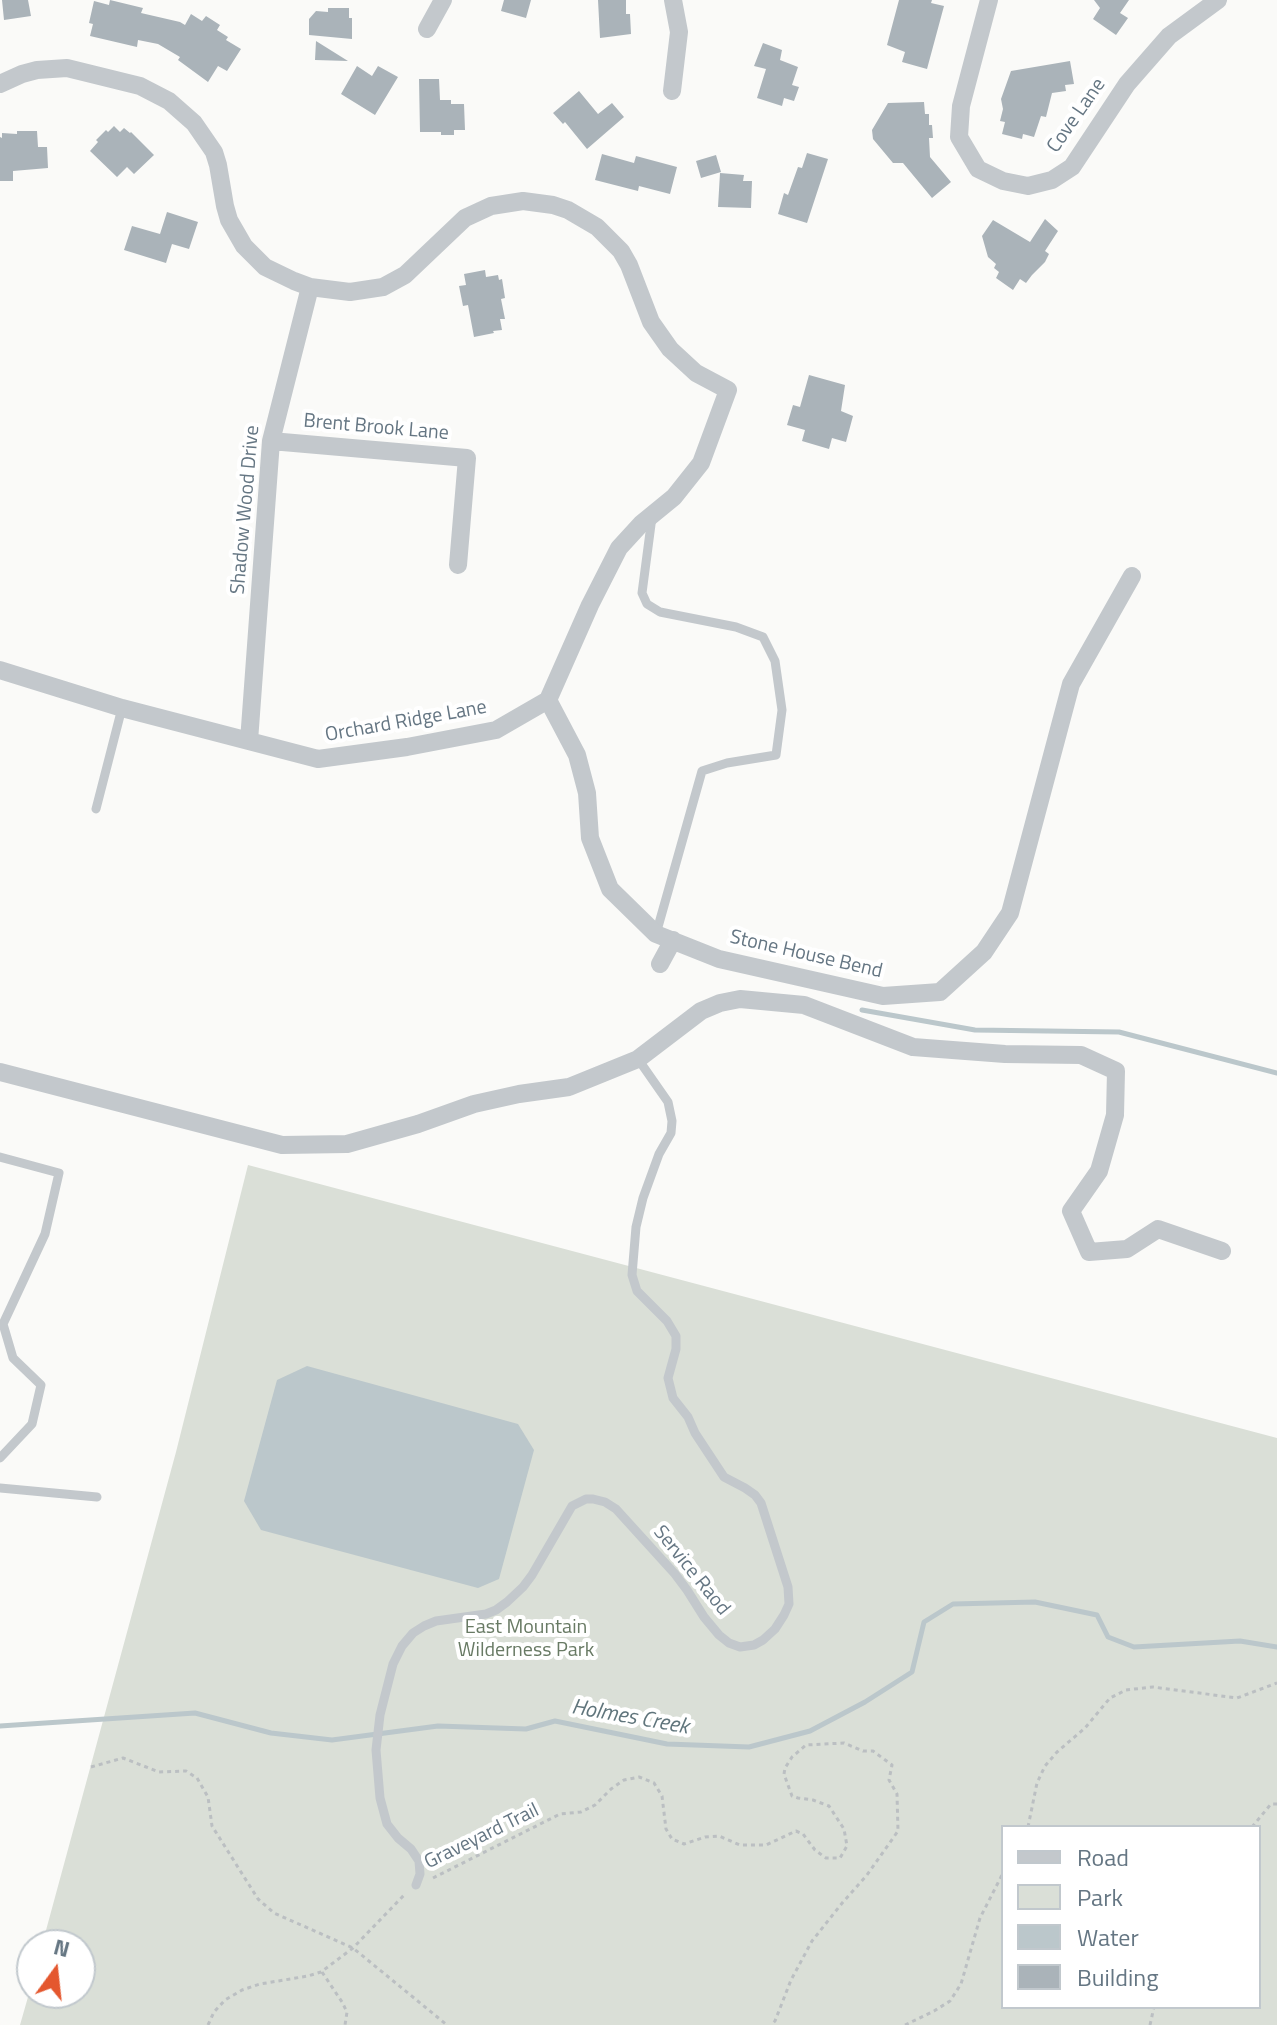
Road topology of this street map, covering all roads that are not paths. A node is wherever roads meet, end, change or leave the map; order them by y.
1 (443, 0) edge
2 (673, 0) edge
3 (989, 0) edge
4 (1218, 0) edge
5 (427, 29) dead end
6 (0, 84) edge
7 (672, 91) dead end
8 (310, 287) junction
9 (271, 441) junction
10 (652, 515) junction
11 (458, 565) dead end
12 (1132, 576) dead end
13 (0, 670) edge
14 (548, 700) junction
15 (122, 708) junction
16 (249, 741) junction
17 (96, 809) dead end
18 (665, 937) junction
19 (660, 964) dead end
20 (638, 1059) junction
21 (0, 1072) edge
22 (0, 1157) edge
23 (1222, 1251) dead end
24 (0, 1458) edge
25 (0, 1488) edge
26 (97, 1497) dead end
27 (416, 1885) road end

1 - 5 street
2 - 7 street
3 - 4 street, Cove Lane
6 - 8 street
8 - 9 street, Shadow Wood Drive
8 - 10 street
9 - 11 street, Brent Brook Lane
9 - 16 street, Shadow Wood Drive
10 - 14 street
10 - 18 lane
12 - 18 street, Stone House Bend
13 - 15 street, Orchard Ridge Lane
14 - 16 street, Orchard Ridge Lane
14 - 18 street, Stone House Bend
15 - 16 street, Orchard Ridge Lane
15 - 17 lane
18 - 19 street
20 - 21 street
20 - 23 street
20 - 27 lane, Service Raod
22 - 24 lane
25 - 26 lane

